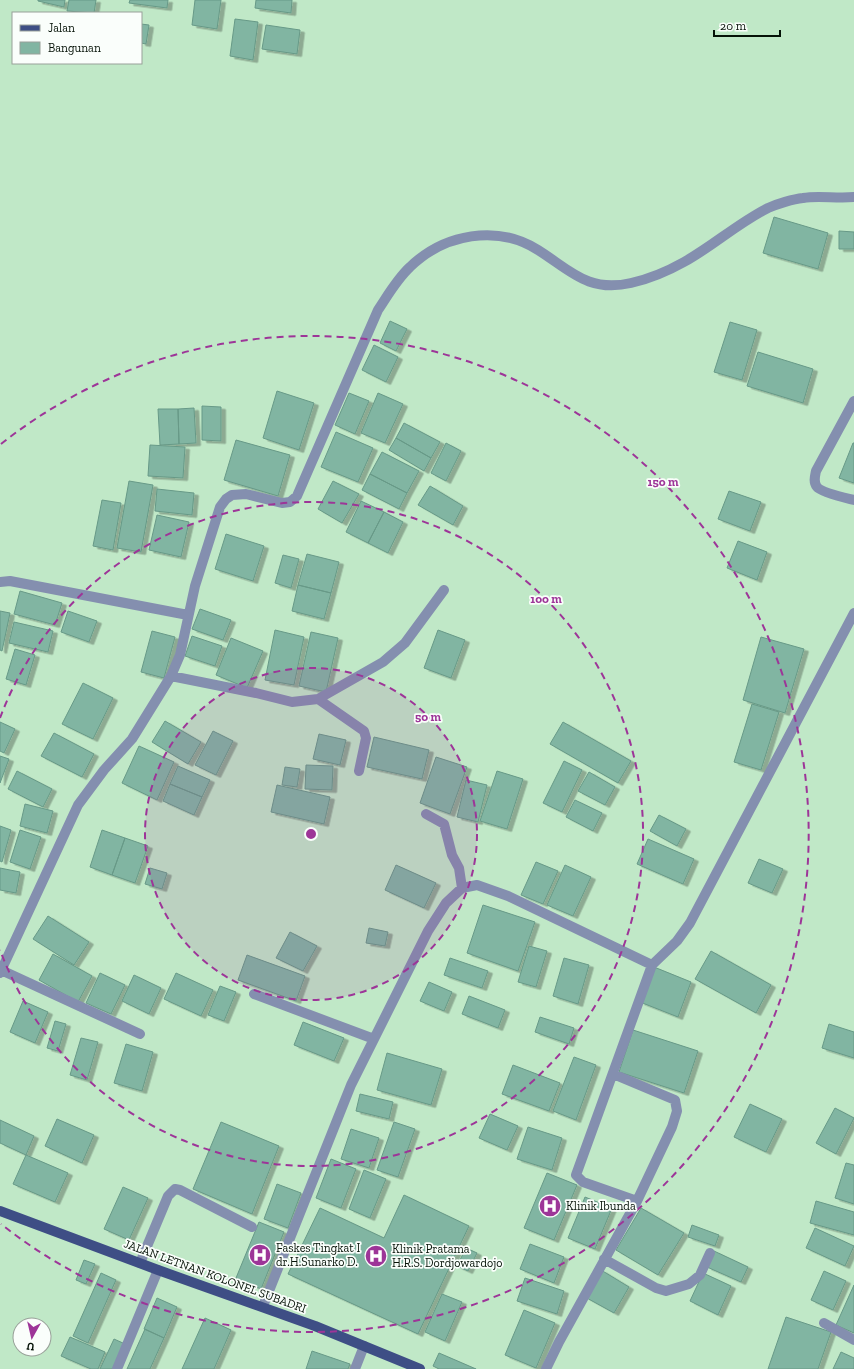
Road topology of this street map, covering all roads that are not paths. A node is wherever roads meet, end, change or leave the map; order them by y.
1 (854, 197) edge
2 (854, 401) edge
3 (854, 500) edge
4 (0, 582) edge
5 (444, 590) dead end
6 (854, 614) edge
7 (188, 615) junction
8 (171, 676) junction
9 (318, 699) junction
10 (359, 771) dead end
11 (426, 814) dead end
12 (462, 888) junction
13 (652, 965) junction
14 (1, 972) edge
15 (254, 994) dead end
16 (140, 1034) dead end
17 (374, 1039) junction
18 (613, 1074) junction
19 (637, 1201) junction
20 (0, 1211) edge
21 (252, 1227) dead end
22 (710, 1253) dead end
23 (604, 1259) junction
24 (140, 1263) junction
25 (158, 1270) junction
26 (263, 1306) junction
27 (824, 1323) dead end
28 (854, 1340) edge
29 (364, 1346) junction
30 (117, 1369) edge
31 (355, 1369) edge
32 (420, 1369) edge
33 (546, 1369) edge

1 - 7 street
2 - 3 street
4 - 7 street
5 - 9 street
6 - 13 street
7 - 8 street
8 - 9 street
8 - 14 street
9 - 10 street
11 - 12 street
12 - 13 street
12 - 17 street
13 - 18 street
14 - 16 street
15 - 17 street
17 - 26 street
18 - 19 street
18 - 19 street
19 - 23 street
20 - 24 main road, JALAN LETNAN KOLONEL SUBADRI
21 - 24 street
22 - 23 street
23 - 33 street
24 - 25 main road, JALAN LETNAN KOLONEL SUBADRI
25 - 26 main road, JALAN LETNAN KOLONEL SUBADRI
25 - 30 street
26 - 29 main road, JALAN LETNAN KOLONEL SUBADRI
27 - 28 street
29 - 31 street
29 - 32 main road, JALAN LETNAN KOLONEL SUBADRI

